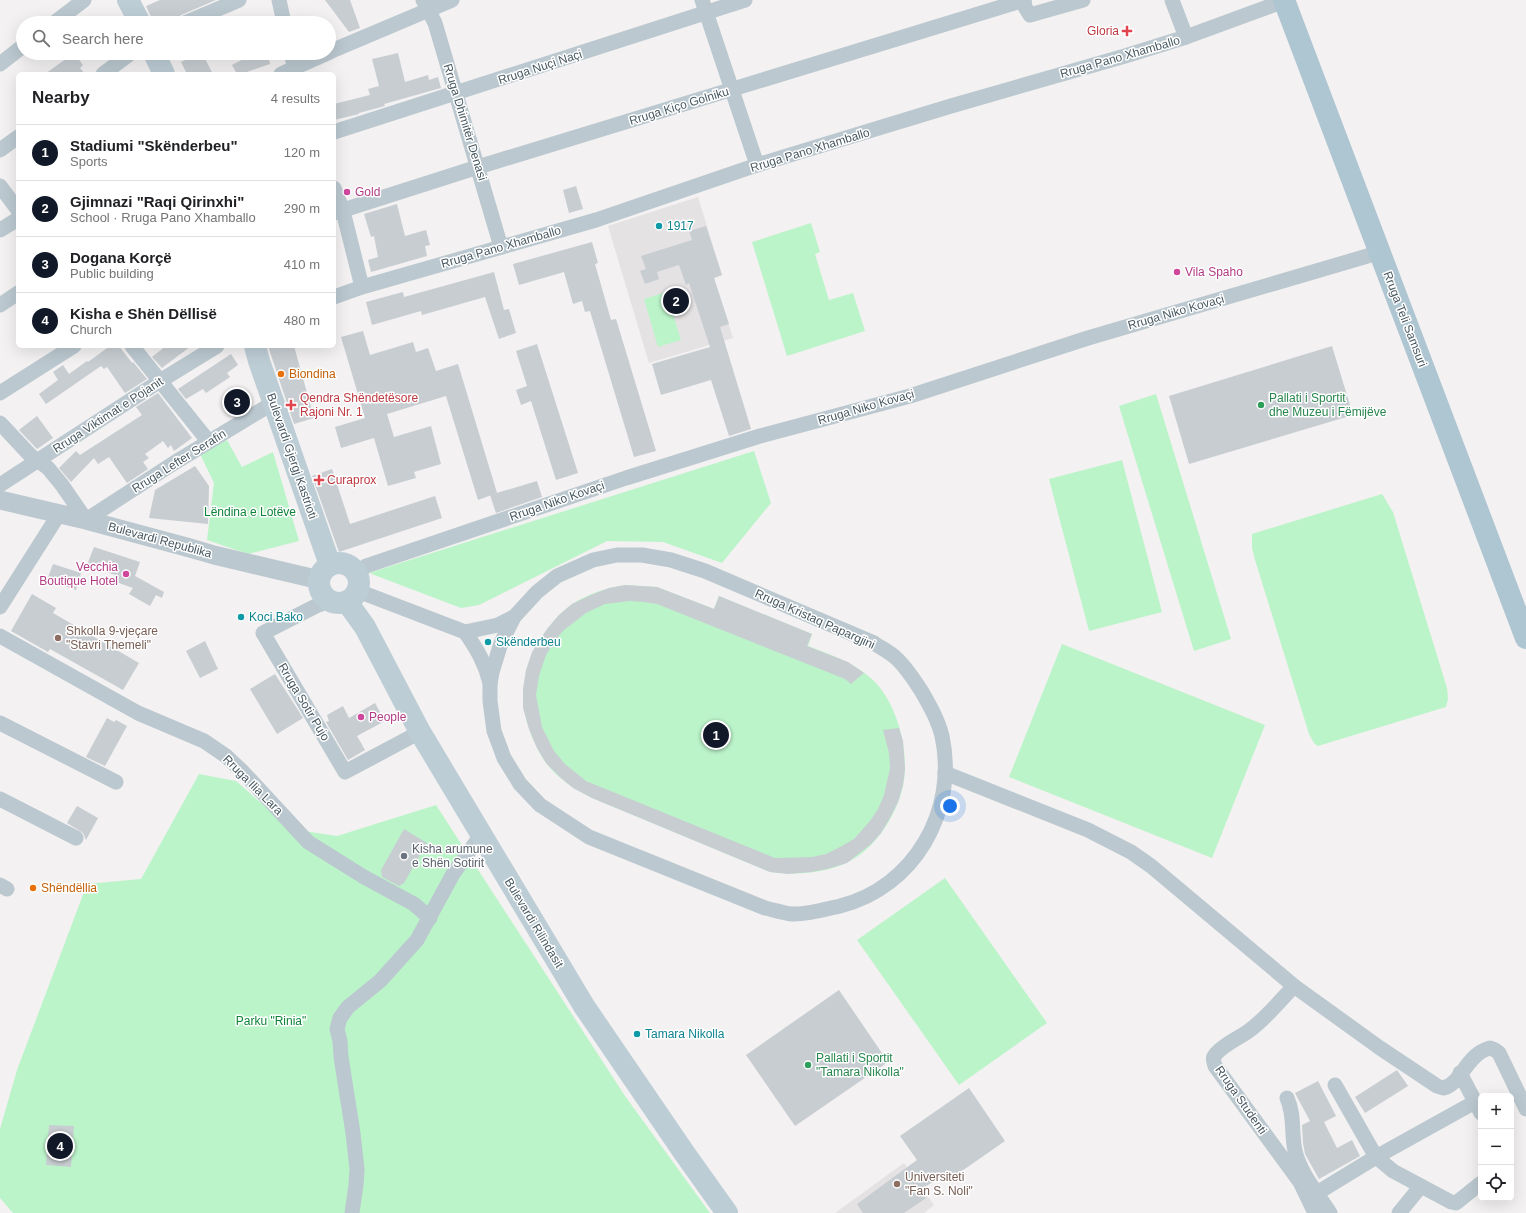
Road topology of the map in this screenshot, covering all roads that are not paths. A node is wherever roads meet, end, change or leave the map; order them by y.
1 (84, 0) edge
2 (128, 0) edge
3 (239, 0) edge
4 (279, 0) edge
5 (452, 0) edge
6 (745, 0) edge
7 (1024, 0) edge
8 (1083, 0) edge
9 (1172, 0) edge
10 (1284, 0) edge
11 (426, 5) edge
12 (704, 6) edge
13 (63, 16) edge
14 (136, 16) edge
15 (201, 16) edge
16 (282, 16) edge
17 (1186, 37) junction
18 (336, 49) edge
19 (16, 51) edge
20 (122, 60) edge
21 (157, 60) edge
22 (308, 60) edge
23 (0, 64) edge
24 (294, 65) edge
25 (106, 72) edge
26 (163, 72) edge
27 (284, 72) edge
28 (732, 90) junction
29 (456, 94) junction
30 (336, 131) edge
31 (16, 138) edge
32 (0, 150) edge
33 (758, 165) junction
34 (478, 167) junction
35 (0, 186) edge
36 (336, 200) edge
37 (16, 207) edge
38 (338, 212) edge
39 (16, 219) edge
40 (0, 230) edge
41 (501, 247) junction
42 (1380, 252) junction
43 (362, 287) junction
44 (16, 294) edge
45 (336, 296) edge
46 (0, 305) edge
47 (71, 348) edge
48 (134, 348) edge
49 (214, 348) edge
50 (256, 348) edge
51 (160, 381) junction
52 (0, 393) edge
53 (273, 403) junction
54 (0, 423) edge
55 (209, 442) junction
56 (40, 461) junction
57 (0, 486) edge
58 (0, 500) edge
59 (59, 514) junction
60 (86, 520) junction
61 (325, 573) junction
62 (348, 592) junction
63 (0, 607) edge
64 (514, 617) junction
65 (465, 632) junction
66 (263, 633) joint
67 (0, 636) edge
68 (1526, 638) edge
69 (490, 684) junction
70 (0, 723) edge
71 (420, 732) junction
72 (945, 773) junction
73 (116, 782) dead end
74 (0, 799) edge
75 (481, 835) junction
76 (76, 838) dead end
77 (430, 918) junction
78 (1294, 986) junction
79 (1460, 1073) junction
80 (1335, 1084) dead end
81 (1287, 1098) dead end
82 (1478, 1107) edge
83 (1526, 1109) edge
84 (1376, 1156) junction
85 (1478, 1185) edge
86 (1421, 1186) junction
87 (1317, 1193) junction
88 (352, 1213) edge
89 (726, 1213) edge
90 (1315, 1213) edge
91 (1330, 1213) edge
92 (1399, 1213) edge

1 - 13 street
2 - 14 main road
3 - 15 street
4 - 16 street
5 - 11 street
6 - 12 street, Rruga Nuçi Naçi
7 - 8 street
7 - 28 street, Rruga Kiço Golniku
9 - 17 street
10 - 17 street, Rruga Pano Xhamballo
10 - 42 main road, Rruga Teli Samsuri
11 - 18 street
11 - 29 street, Rruga Dhimitër Denasi
12 - 28 street
12 - 29 street, Rruga Nuçi Naçi
17 - 33 street, Rruga Pano Xhamballo
19 - 23 street
20 - 25 street
21 - 26 main road
22 - 24 street
24 - 27 street
28 - 33 street
28 - 34 street, Rruga Kiço Golniku
29 - 30 street, Rruga Nuçi Naçi
29 - 34 street, Rruga Dhimitër Denasi
31 - 32 street
33 - 41 street, Rruga Pano Xhamballo
34 - 38 street, Rruga Kiço Golniku
34 - 41 street, Rruga Dhimitër Denasi
35 - 37 street
36 - 38 street
38 - 43 street
39 - 40 street
41 - 43 street, Rruga Pano Xhamballo
42 - 62 street, Rruga Niko Kovaçi
42 - 68 main road, Rruga Teli Samsuri
43 - 45 street, Rruga Pano Xhamballo
44 - 46 street
47 - 52 street
48 - 51 street
49 - 51 street, Rruga Viktimat e Pojanit
50 - 53 main road, Bulevardi Gjergj Kastrioti
51 - 55 street
51 - 56 street, Rruga Viktimat e Pojanit
53 - 55 street, Rruga Lefter Serafin
53 - 61 main road, Bulevardi Gjergj Kastrioti
54 - 56 street
55 - 60 street, Rruga Lefter Serafin
56 - 57 street, Rruga Viktimat e Pojanit
56 - 60 street
58 - 59 street, Bulevardi Republika
59 - 60 street, Bulevardi Republika
59 - 63 street
60 - 61 street, Bulevardi Republika
61 - 62 main road, Bulevardi Gjergj Kastrioti
61 - 62 main road
62 - 65 street
62 - 66 street, Rruga Niko Kovaçi
62 - 71 main road, Bulevardi Rilindasit
64 - 65 street, Rruga Kristaq Papargjini
64 - 69 street, Rruga Kristaq Papargjini
64 - 72 street, Rruga Kristaq Papargjini
65 - 69 street, Rruga Kristaq Papargjini
66 - 71 street, Rruga Sotir Pujo
67 - 77 street, Rruga Ilia Lara
69 - 72 street, Rruga Kristaq Papargjini
70 - 73 street
71 - 75 main road, Bulevardi Rilindasit
72 - 78 street
74 - 76 street
75 - 77 street
75 - 89 main road, Bulevardi Rilindasit
77 - 88 street
78 - 79 street
78 - 90 street, Rruga Studenti
79 - 82 street
79 - 83 street
80 - 84 street
81 - 87 street
82 - 84 street
84 - 86 street
84 - 87 street
85 - 86 street
86 - 92 street
87 - 91 street

